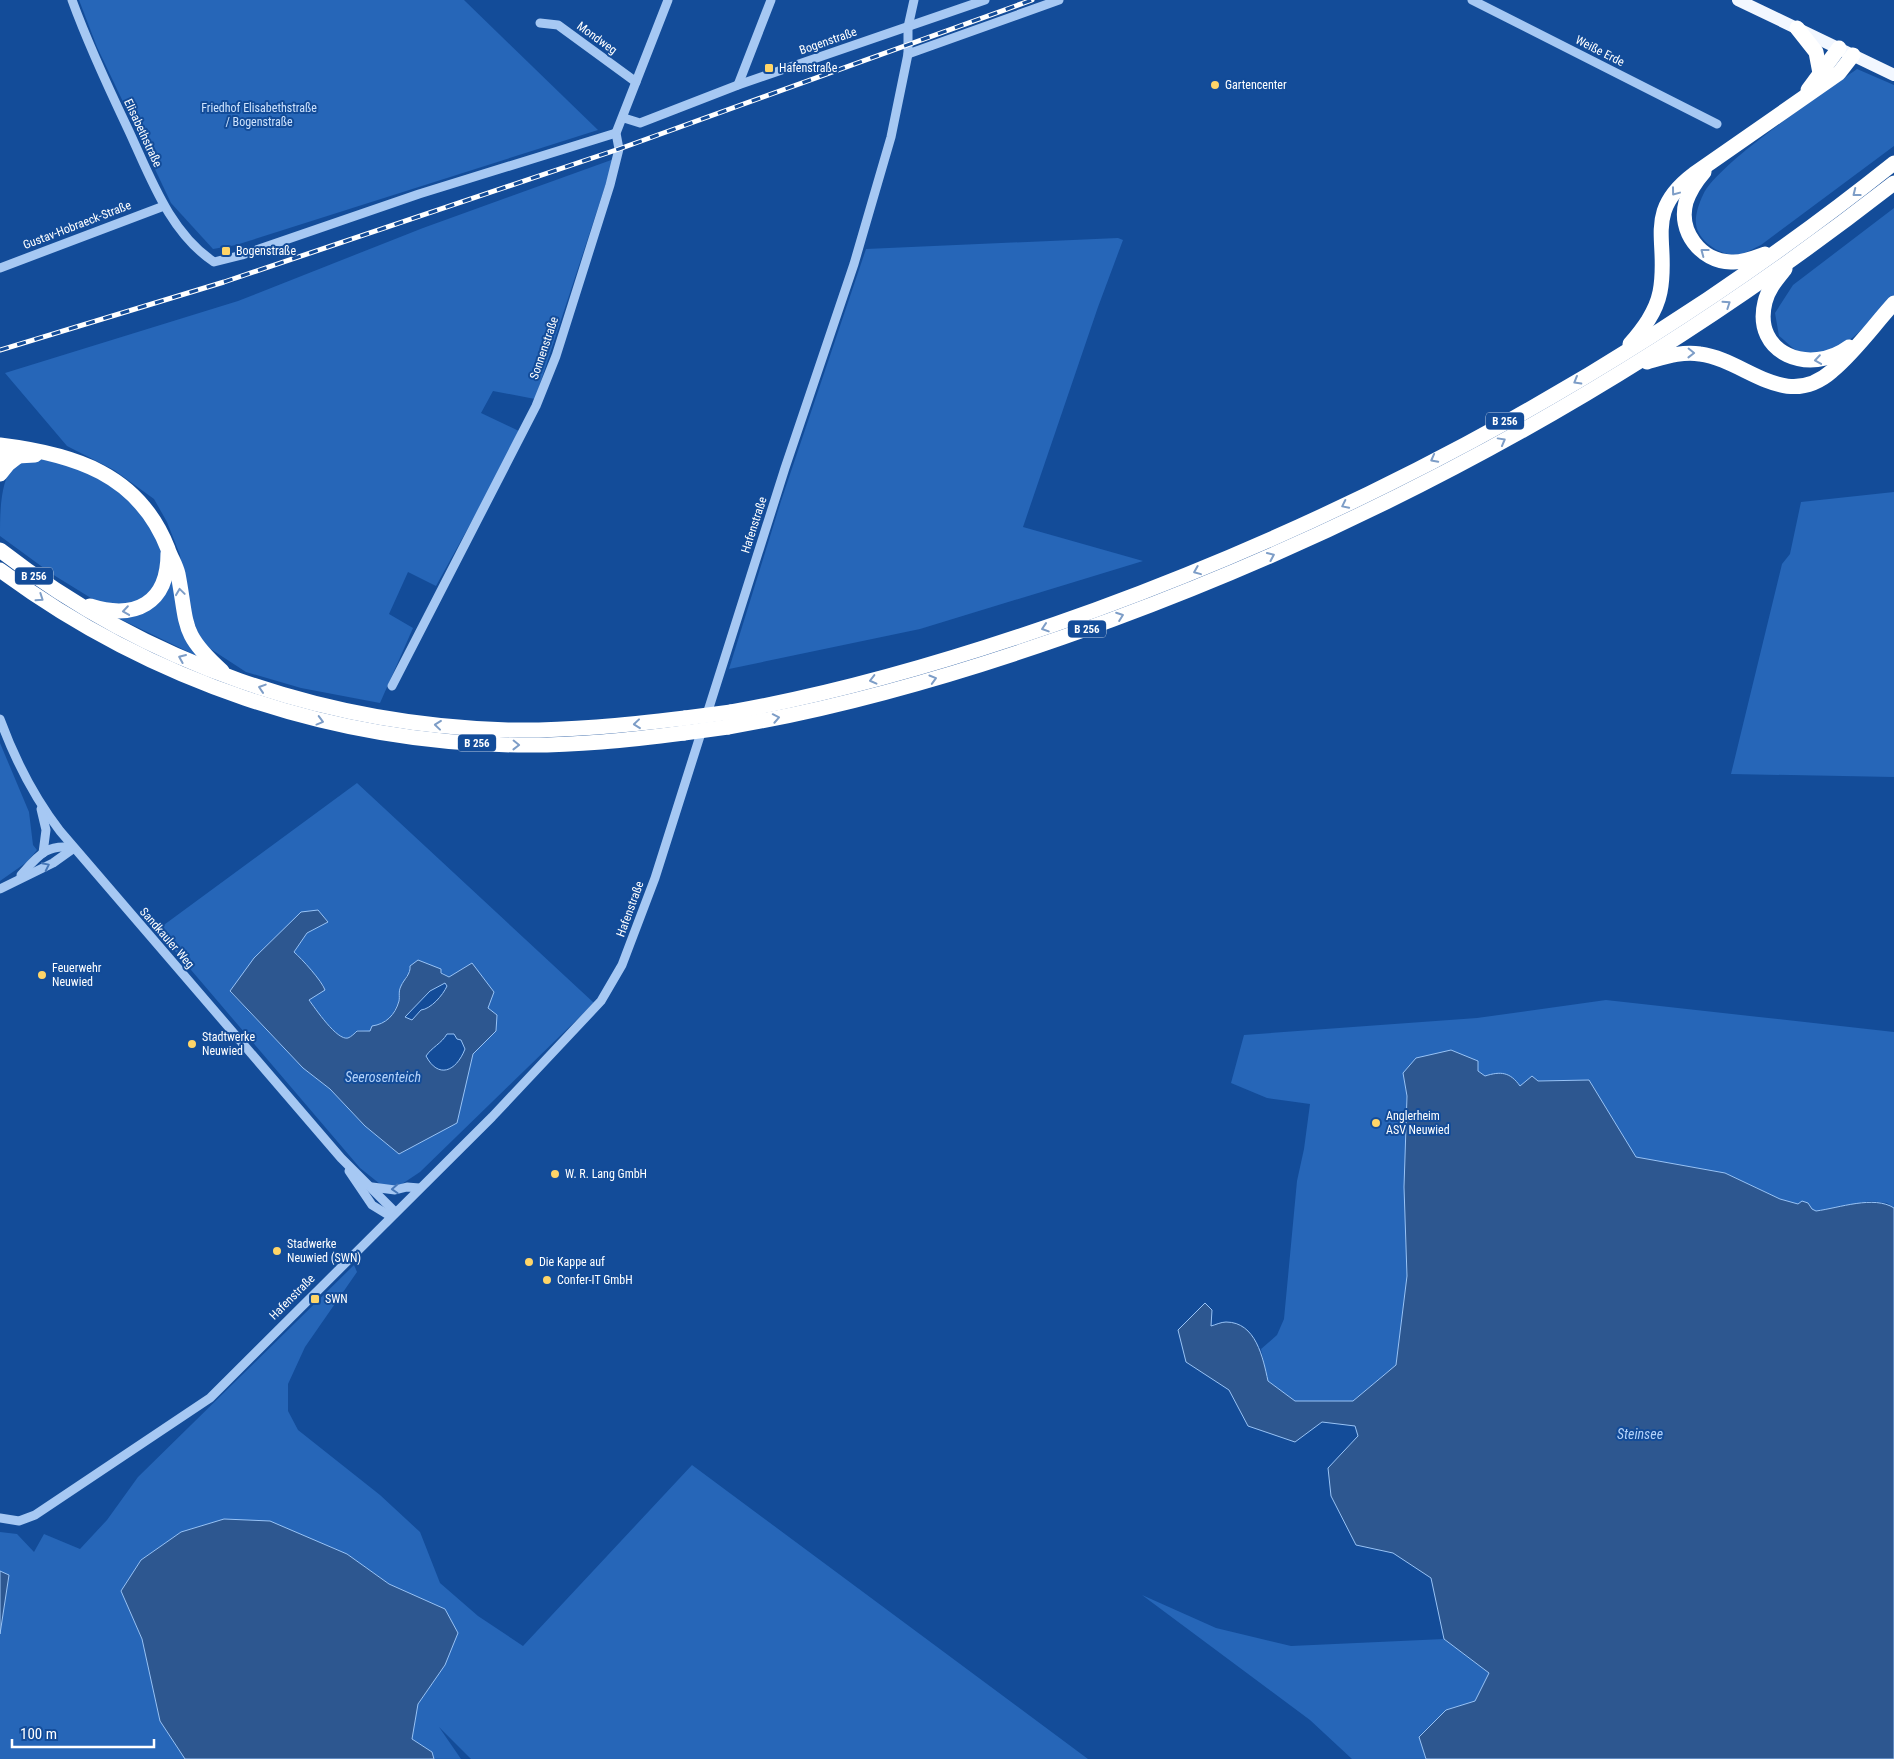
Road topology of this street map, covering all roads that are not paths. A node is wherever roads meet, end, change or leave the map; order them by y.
1 (72, 0) edge
2 (668, 0) edge
3 (772, 0) edge
4 (914, 0) edge
5 (985, 0) edge
6 (1059, 0) edge
7 (1472, 0) edge
8 (1738, 0) edge
9 (540, 23) dead end
10 (908, 27) junction
11 (1797, 28) junction
12 (1839, 48) junction
13 (908, 54) junction
14 (1852, 55) junction
15 (1820, 73) junction
16 (1894, 75) edge
17 (636, 82) junction
18 (738, 85) junction
19 (1804, 96) junction
20 (624, 118) junction
21 (1717, 124) dead end
22 (616, 133) junction
23 (1713, 162) junction
24 (1894, 163) edge
25 (1894, 183) edge
26 (164, 206) junction
27 (1783, 248) junction
28 (1793, 260) junction
29 (0, 268) edge
30 (1894, 303) edge
31 (1873, 326) junction
32 (1623, 362) junction
33 (0, 444) edge
34 (44, 454) junction
35 (0, 457) edge
36 (17, 457) junction
37 (0, 474) edge
38 (168, 549) junction
39 (0, 550) edge
40 (0, 570) edge
41 (69, 600) junction
42 (228, 676) junction
43 (392, 686) dead end
44 (0, 719) edge
45 (684, 726) junction
46 (39, 802) junction
47 (74, 848) junction
48 (43, 853) junction
49 (17, 880) junction
50 (0, 889) edge
51 (341, 1158) junction
52 (372, 1187) junction
53 (419, 1188) junction
54 (392, 1214) junction
55 (0, 1518) edge

1 - 26 street, Elisabethstraße
2 - 17 street
3 - 18 street
4 - 10 street, Hafenstraße
5 - 10 street, Bogenstraße
6 - 13 street
7 - 21 street, Weiße Erde
8 - 11 main road
9 - 17 street, Mondweg
10 - 13 street, Hafenstraße
10 - 18 street, Bogenstraße
11 - 12 main road
11 - 15 highway
12 - 14 main road
12 - 15 highway
13 - 53 street, Hafenstraße
14 - 16 main road
14 - 19 highway
15 - 19 highway
17 - 20 street
18 - 20 street, Bogenstraße
19 - 23 highway
20 - 22 street
22 - 26 street, Elisabethstraße
22 - 43 street, Sonnenstraße
27 -> 23 highway
23 -> 32 highway
24 -> 27 highway, B 256
25 - 28 highway, B 256
26 - 29 street, Gustav-Hobraeck-Straße
27 - 32 highway, B 256
31 -> 28 highway
32 -> 28 highway, B 256
30 - 31 highway
32 -> 31 highway
32 - 45 highway, B 256, bridge
33 - 34 highway
34 - 36 highway
34 - 38 highway
35 - 36 highway
36 - 37 highway
38 -> 41 highway
42 -> 38 highway
39 - 41 highway, B 256
40 -> 45 highway, B 256
42 -> 41 highway, B 256
45 -> 42 highway, B 256
44 - 46 street, Sandkauler Weg
46 - 47 street, Sandkauler Weg
46 - 48 street
47 - 48 street
49 -> 47 street
47 - 51 street, Sandkauler Weg
48 - 49 street
49 - 50 street
51 - 52 street, Sandkauler Weg
51 - 54 street, Sandkauler Weg
53 -> 52 street
52 - 54 street, Sandkauler Weg
53 - 54 street, Hafenstraße
54 - 55 street, Hafenstraße

